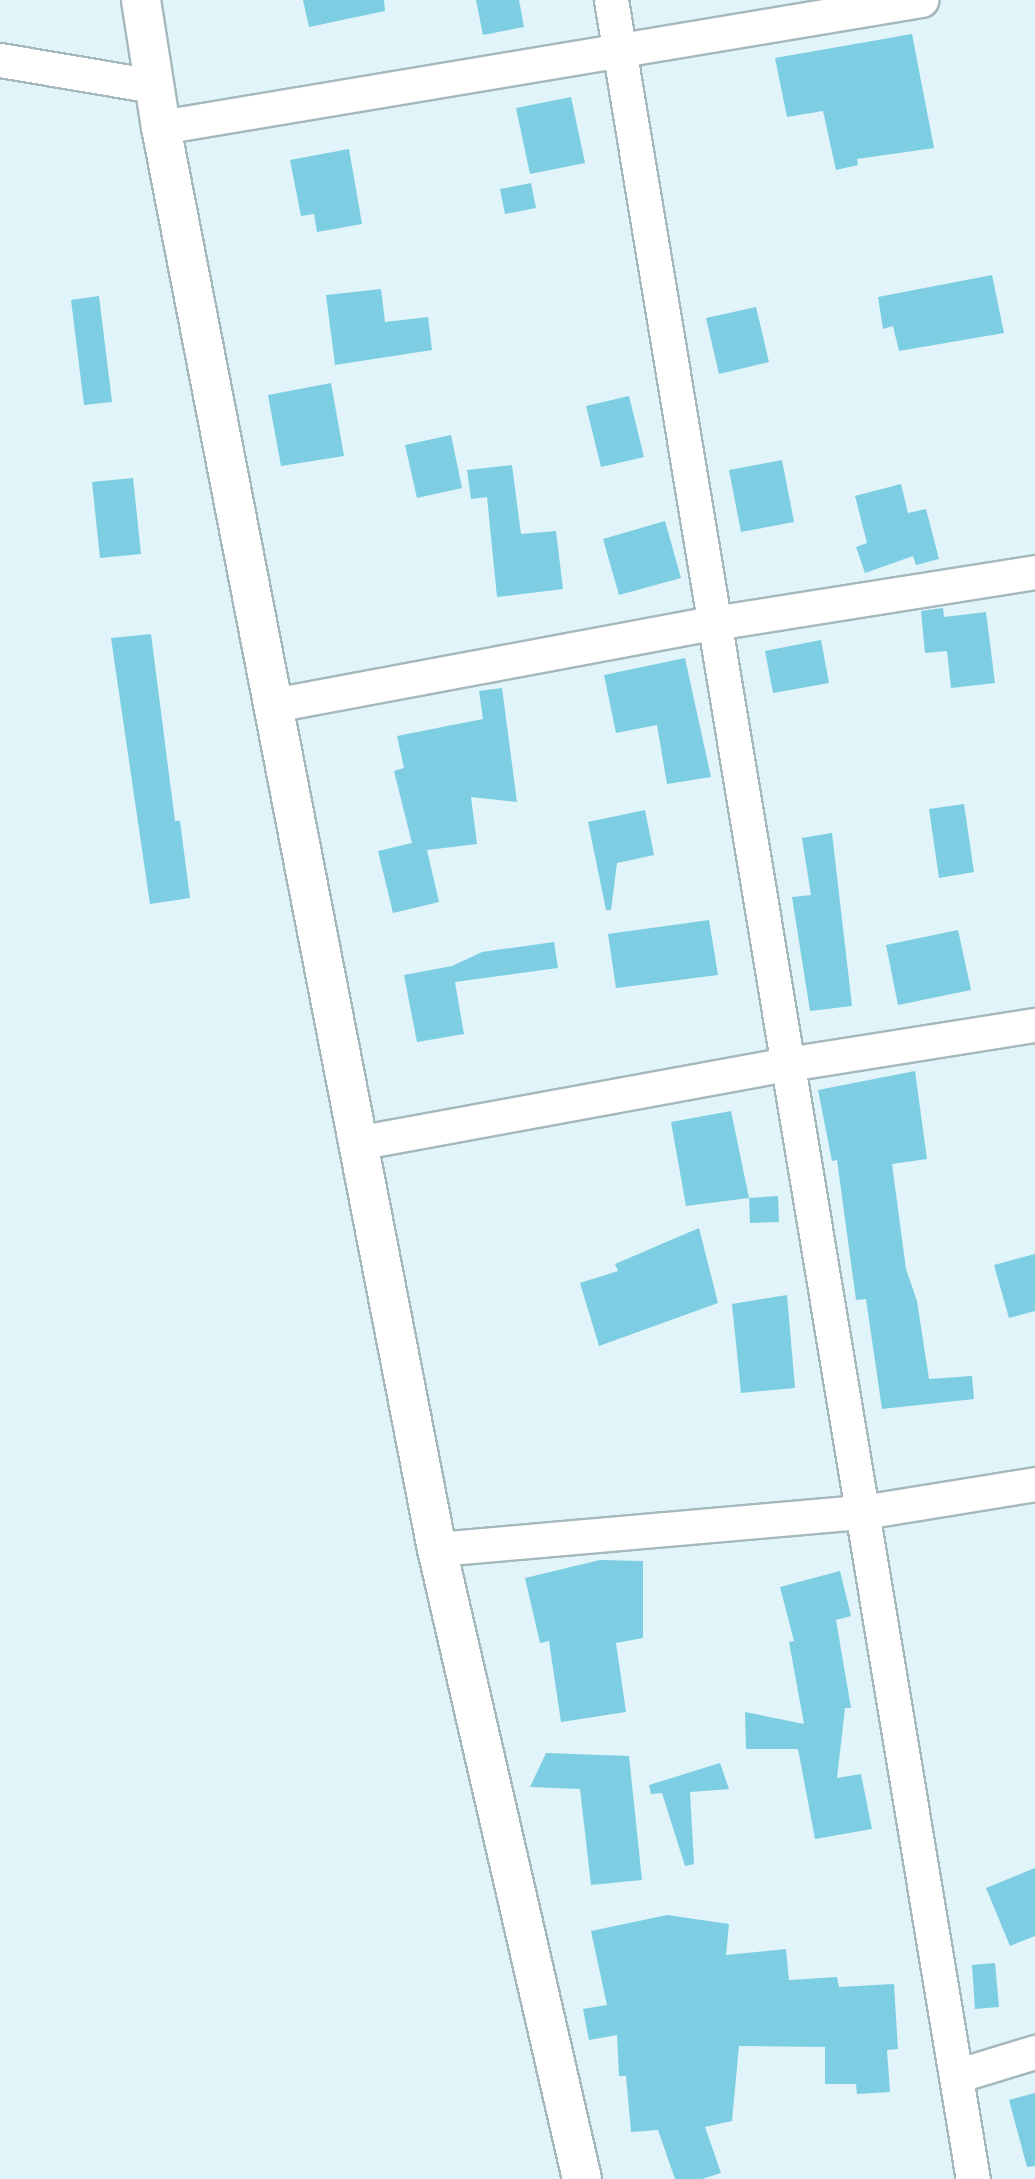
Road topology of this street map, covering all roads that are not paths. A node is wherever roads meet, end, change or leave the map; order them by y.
1 (141, 0) edge
2 (611, 0) edge
3 (921, 0) edge
4 (618, 50) junction
5 (0, 60) edge
6 (154, 86) junction
7 (161, 127) junction
8 (1035, 572) edge
9 (714, 623) junction
10 (274, 705) junction
11 (1035, 1025) edge
12 (788, 1064) junction
13 (362, 1142) junction
14 (1035, 1484) edge
15 (863, 1513) junction
16 (438, 1549) junction
17 (1035, 2052) edge
18 (956, 2076) junction
19 (582, 2179) edge
20 (973, 2179) edge

1 - 6 highway
2 - 4 street
3 - 4 street
4 - 7 street
4 - 9 street
5 - 6 street
6 - 7 highway
7 - 10 highway
8 - 9 street
9 - 10 street
9 - 12 street
10 - 13 highway
11 - 12 street
12 - 13 street
12 - 15 street
13 - 16 highway
14 - 15 street
15 - 16 street
15 - 18 street
16 - 19 highway
17 - 18 street
18 - 20 street

